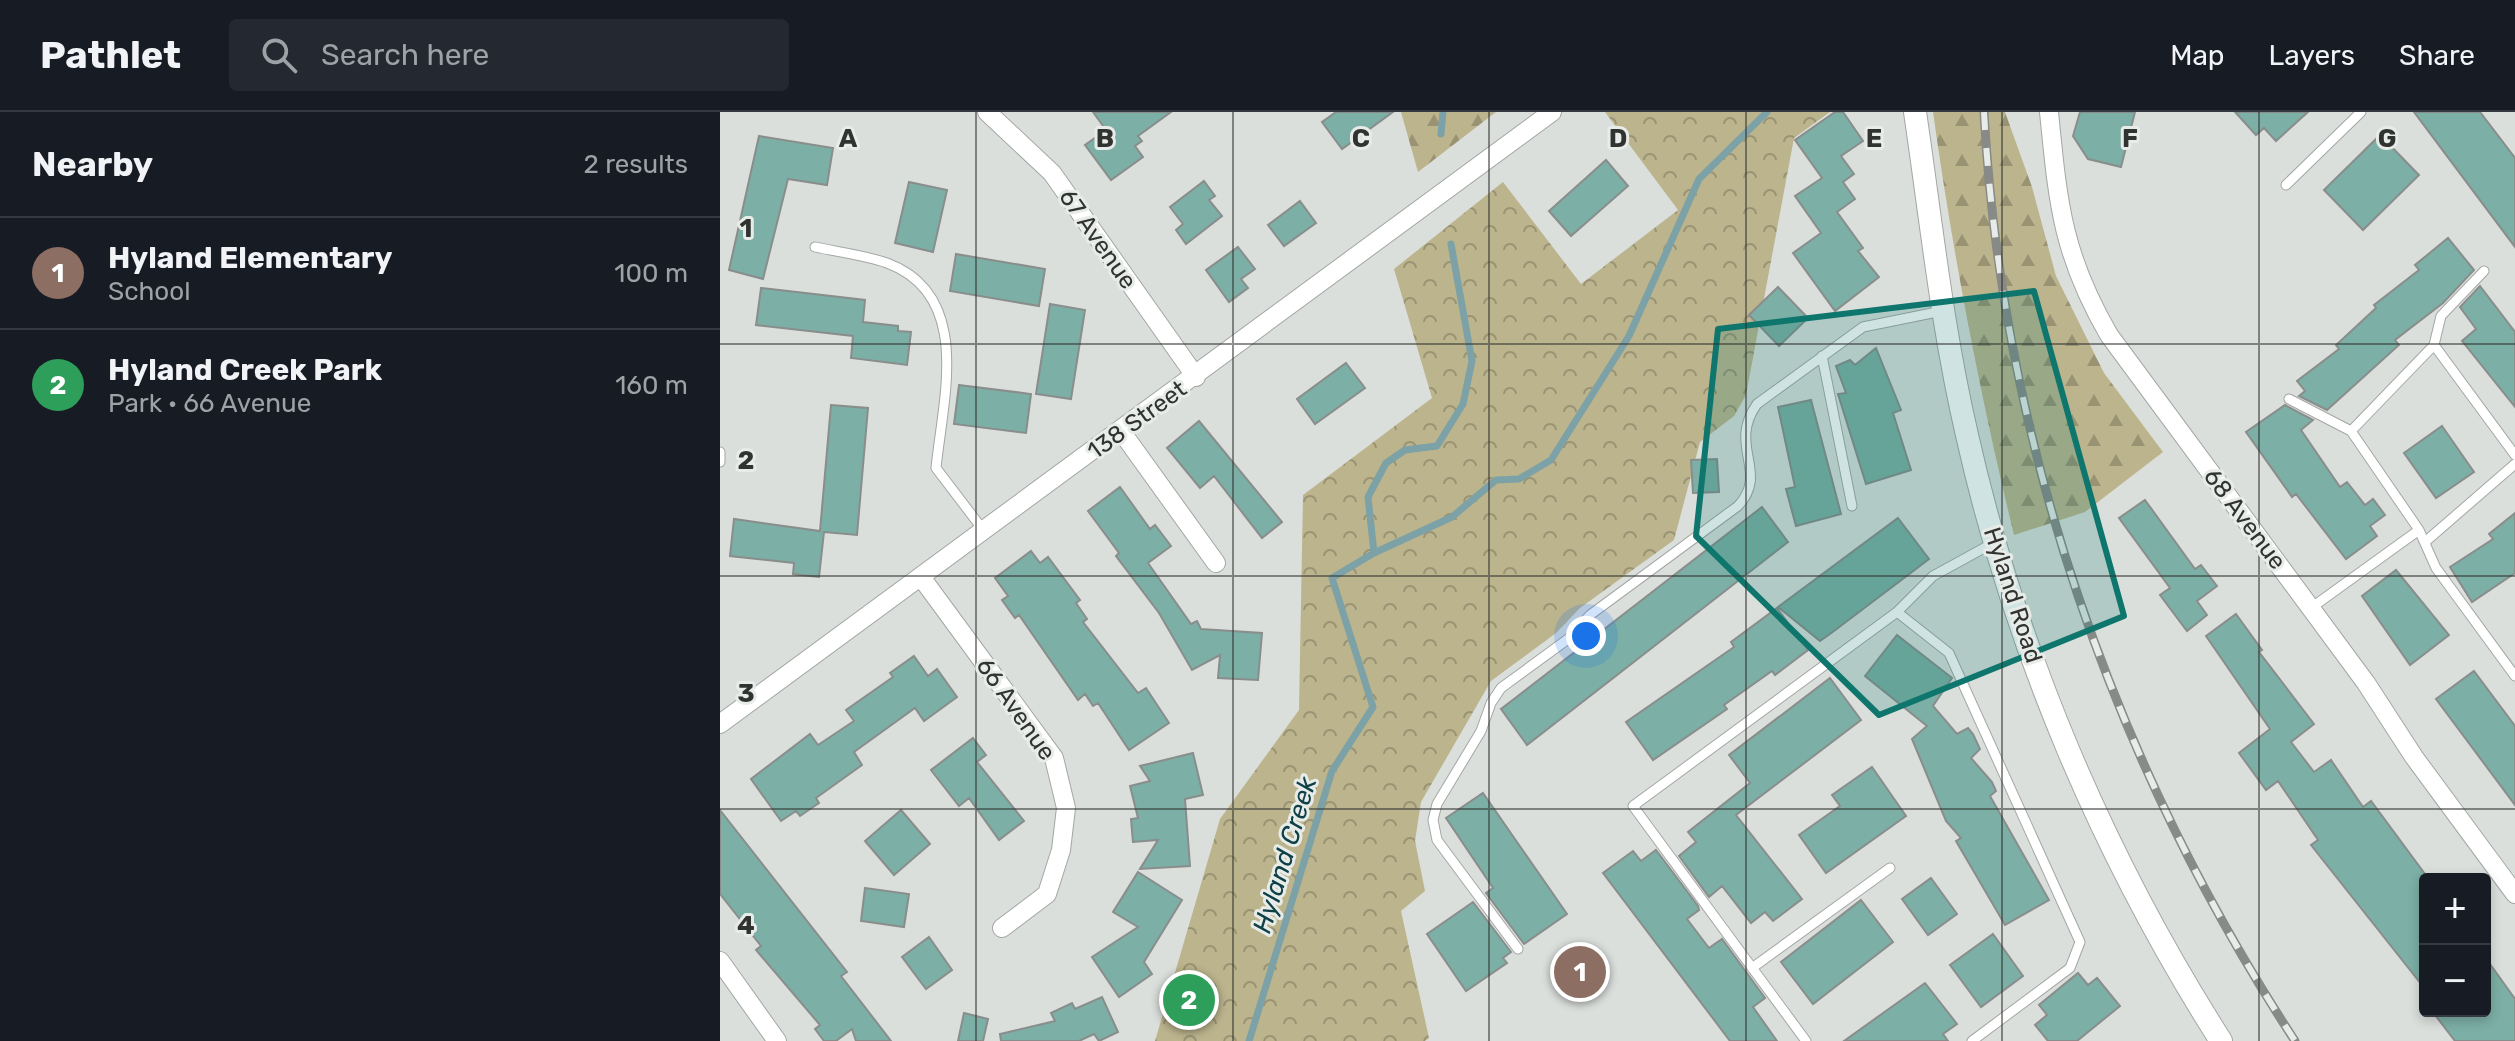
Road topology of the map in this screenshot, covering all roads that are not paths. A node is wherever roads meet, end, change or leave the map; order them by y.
1 (1552, 112) edge
2 (1915, 112) edge
3 (2049, 112) edge
4 (2361, 112) edge
5 (992, 113) edge
6 (2286, 185) dead end
7 (815, 247) dead end
8 (2484, 271) dead end
9 (1942, 311) junction
10 (2434, 345) junction
11 (1822, 356) junction
12 (1196, 377) junction
13 (2289, 399) dead end
14 (1121, 431) junction
15 (2351, 431) junction
16 (720, 452) edge
17 (2515, 455) edge
18 (720, 462) edge
19 (2515, 464) edge
20 (1852, 506) dead end
21 (2419, 530) junction
22 (984, 531) junction
23 (1995, 542) junction
24 (2425, 542) junction
25 (1216, 563) dead end
26 (921, 577) junction
27 (2311, 608) junction
28 (1897, 612) junction
29 (2515, 676) edge
30 (722, 719) edge
31 (1890, 868) dead end
32 (2515, 894) edge
33 (1002, 928) dead end
34 (1518, 949) dead end
35 (720, 961) edge
36 (1752, 968) junction
37 (777, 1041) edge
38 (1806, 1041) edge
39 (1972, 1041) edge
40 (2221, 1041) edge

1 - 12 street, 138 Street
2 - 9 street, Hyland Road
3 - 27 street, 68 Avenue
4 - 6 lane
5 - 12 street, 67 Avenue
7 - 22 lane
8 - 10 lane
9 - 11 lane
9 - 23 street, Hyland Road
10 - 15 lane
10 - 17 lane
11 - 20 lane
11 - 34 lane
12 - 14 street, 138 Street
13 - 15 lane
14 - 22 street, 138 Street
14 - 25 street
15 - 21 lane
16 - 18 lane
19 - 24 lane
21 - 24 lane
21 - 27 lane
22 - 26 street, 138 Street
23 - 28 lane
23 - 40 street, Hyland Road
24 - 29 lane
26 - 30 street, 138 Street
26 - 33 street, 66 Avenue
27 - 32 street, 68 Avenue
28 - 36 lane
28 - 39 lane
31 - 36 lane
35 - 37 street
36 - 38 lane

